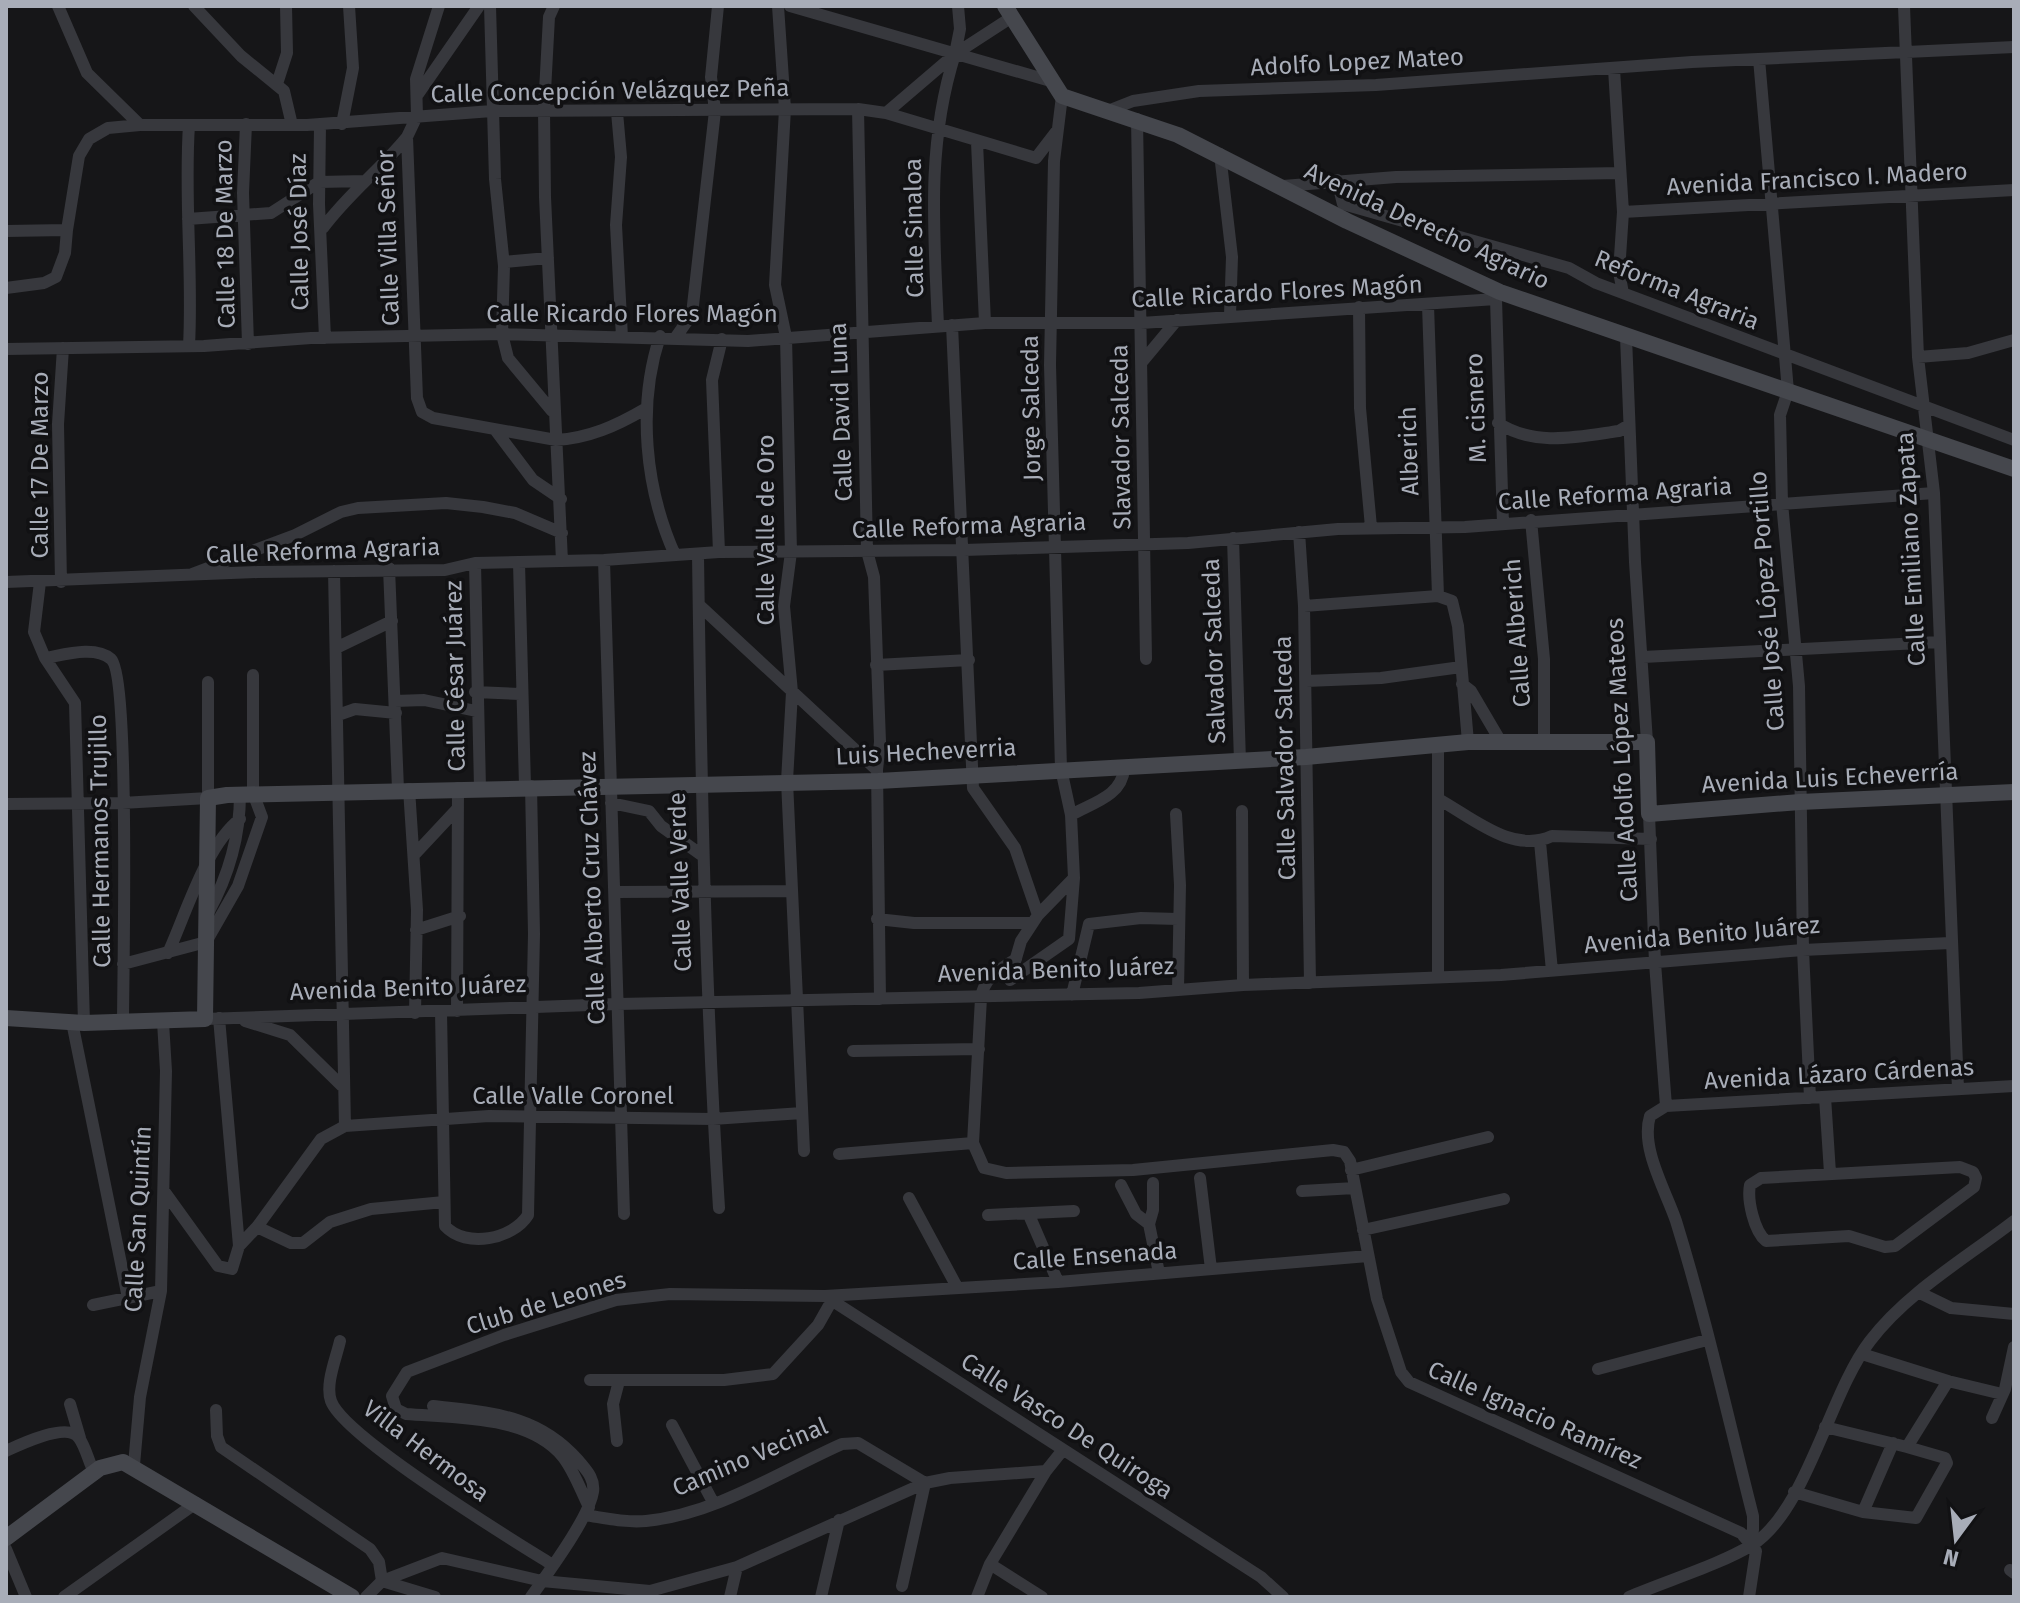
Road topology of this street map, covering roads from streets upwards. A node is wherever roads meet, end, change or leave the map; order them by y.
1 (58, 6) edge
2 (194, 6) edge
3 (286, 6) edge
4 (349, 6) edge
5 (439, 6) edge
6 (479, 6) edge
7 (490, 6) edge
8 (554, 6) edge
9 (718, 6) edge
10 (778, 6) edge
11 (790, 6) edge
12 (958, 6) edge
13 (1904, 6) edge
14 (845, 7) edge
15 (1009, 9) edge
16 (844, 21) junction
17 (2014, 47) edge
18 (955, 54) junction
19 (1904, 54) junction
20 (1759, 59) junction
21 (1614, 69) junction
22 (277, 84) junction
23 (1058, 89) junction
24 (416, 97) junction
25 (785, 109) junction
26 (858, 109) junction
27 (544, 110) junction
28 (492, 111) junction
29 (715, 111) junction
30 (617, 112) junction
31 (1105, 112) junction
32 (886, 113) junction
33 (417, 116) junction
34 (1137, 119) junction
35 (246, 124) junction
36 (342, 124) junction
37 (140, 125) junction
38 (189, 125) junction
39 (292, 125) junction
40 (320, 125) junction
41 (936, 128) junction
42 (1056, 132) junction
43 (407, 137) junction
44 (977, 142) junction
45 (1220, 154) junction
46 (1620, 173) junction
47 (1337, 180) junction
48 (365, 181) junction
49 (319, 182) junction
50 (1283, 186) junction
51 (2014, 190) edge
52 (1909, 195) junction
53 (1774, 202) junction
54 (1343, 204) junction
55 (1623, 212) junction
56 (246, 216) junction
57 (188, 219) junction
58 (1347, 221) junction
59 (323, 228) junction
60 (67, 230) junction
61 (6, 231) edge
62 (548, 258) junction
63 (504, 262) junction
64 (6, 288) edge
65 (1623, 293) junction
66 (1498, 296) junction
67 (1428, 305) junction
68 (1359, 307) junction
69 (1230, 315) junction
70 (1177, 320) junction
71 (985, 323) junction
72 (1052, 323) junction
73 (1141, 323) junction
74 (952, 325) junction
75 (938, 326) junction
76 (860, 331) junction
77 (502, 334) junction
78 (551, 335) junction
79 (660, 336) junction
80 (622, 337) junction
81 (676, 337) junction
82 (786, 337) junction
83 (1626, 337) junction
84 (325, 338) junction
85 (414, 338) junction
86 (722, 339) junction
87 (2014, 340) edge
88 (248, 344) junction
89 (189, 346) junction
90 (63, 348) junction
91 (6, 349) edge
92 (1786, 357) junction
93 (1918, 357) junction
94 (1142, 362) junction
95 (1788, 391) junction
96 (1924, 407) junction
97 (645, 409) junction
98 (552, 411) junction
99 (1498, 423) junction
100 (1629, 425) junction
101 (496, 431) junction
102 (1927, 439) junction
103 (556, 440) junction
104 (2014, 440) edge
105 (2014, 469) edge
106 (1934, 493) junction
107 (561, 499) junction
108 (1782, 503) junction
109 (1632, 515) junction
110 (1531, 520) junction
111 (1503, 524) junction
112 (1371, 527) junction
113 (1434, 527) junction
114 (1299, 532) junction
115 (562, 533) junction
116 (1233, 538) junction
117 (1055, 545) junction
118 (1144, 545) junction
119 (964, 550) junction
120 (867, 551) junction
121 (719, 552) junction
122 (791, 552) junction
123 (675, 555) junction
124 (698, 555) junction
125 (604, 560) junction
126 (562, 561) junction
127 (475, 563) junction
128 (519, 563) junction
129 (389, 568) junction
130 (334, 571) junction
131 (187, 577) junction
132 (6, 582) edge
133 (40, 582) junction
134 (61, 582) junction
135 (1438, 596) junction
136 (699, 605) junction
137 (1304, 606) junction
138 (392, 621) junction
139 (1939, 642) junction
140 (336, 648) junction
141 (1794, 650) junction
142 (1643, 657) junction
143 (45, 658) junction
144 (1146, 659) dead end
145 (969, 660) junction
146 (876, 665) junction
147 (1461, 667) junction
148 (253, 675) dead end
149 (1306, 681) junction
150 (208, 682) dead end
151 (1462, 684) junction
152 (475, 692) junction
153 (792, 692) junction
154 (520, 694) junction
155 (396, 707) junction
156 (476, 711) junction
157 (338, 715) junction
158 (1468, 742) junction
159 (1501, 742) junction
160 (1544, 742) junction
161 (1647, 742) junction
162 (1438, 745) junction
163 (1306, 757) junction
164 (1240, 762) junction
165 (1061, 769) junction
166 (1124, 769) junction
167 (972, 773) junction
168 (877, 776) junction
169 (787, 781) junction
170 (699, 783) junction
171 (610, 784) junction
172 (528, 786) junction
173 (458, 788) junction
174 (480, 788) junction
175 (403, 789) junction
176 (338, 791) junction
177 (2014, 792) edge
178 (247, 793) junction
179 (1944, 795) junction
180 (208, 798) junction
181 (1440, 800) junction
182 (1800, 802) junction
183 (122, 803) junction
184 (611, 803) junction
185 (6, 804) edge
186 (75, 804) junction
187 (458, 808) junction
188 (1242, 811) dead end
189 (1176, 814) dead end
190 (1649, 814) junction
191 (1071, 815) junction
192 (240, 819) junction
193 (1651, 839) junction
194 (1540, 842) junction
195 (415, 854) junction
196 (703, 856) junction
197 (206, 866) junction
198 (1074, 878) junction
199 (705, 890) junction
200 (790, 891) junction
201 (616, 892) junction
202 (460, 916) junction
203 (206, 917) junction
204 (877, 919) junction
205 (1034, 919) junction
206 (1178, 919) junction
207 (1089, 924) junction
208 (416, 930) junction
209 (1069, 939) junction
210 (206, 942) junction
211 (1950, 943) junction
212 (1803, 950) junction
213 (168, 953) junction
214 (1016, 959) junction
215 (1655, 963) junction
216 (123, 964) junction
217 (1552, 971) junction
218 (1438, 976) junction
219 (1010, 980) junction
220 (1310, 983) junction
221 (1243, 985) junction
222 (1178, 990) junction
223 (1072, 995) junction
224 (1006, 997) junction
225 (981, 998) junction
226 (880, 999) junction
227 (795, 1002) junction
228 (618, 1004) junction
229 (706, 1004) junction
230 (533, 1008) junction
231 (457, 1011) junction
232 (441, 1012) junction
233 (415, 1013) junction
234 (342, 1016) junction
235 (6, 1018) edge
236 (219, 1018) junction
237 (163, 1022) junction
238 (78, 1023) junction
239 (123, 1023) junction
240 (979, 1049) junction
241 (853, 1051) dead end
242 (342, 1086) junction
243 (2014, 1086) edge
244 (1958, 1089) junction
245 (1825, 1097) junction
246 (1810, 1098) junction
247 (1666, 1106) junction
248 (802, 1113) junction
249 (622, 1117) junction
250 (532, 1118) junction
251 (445, 1119) junction
252 (713, 1119) junction
253 (345, 1126) junction
254 (1488, 1137) dead end
255 (973, 1143) junction
256 (804, 1151) dead end
257 (839, 1154) dead end
258 (1351, 1170) junction
259 (1830, 1173) junction
260 (1200, 1178) dead end
261 (1153, 1183) dead end
262 (1121, 1185) dead end
263 (1355, 1188) junction
264 (164, 1191) junction
265 (1302, 1191) dead end
266 (909, 1198) dead end
267 (1504, 1199) dead end
268 (444, 1202) junction
269 (719, 1208) dead end
270 (1074, 1211) dead end
271 (624, 1214) dead end
272 (988, 1215) dead end
273 (1029, 1215) junction
274 (2014, 1221) edge
275 (1149, 1224) junction
276 (257, 1227) junction
277 (1363, 1230) junction
278 (239, 1246) junction
279 (1368, 1256) junction
280 (1211, 1269) junction
281 (1159, 1273) junction
282 (1058, 1282) junction
283 (957, 1287) junction
284 (161, 1291) junction
285 (1920, 1293) junction
286 (128, 1298) junction
287 (828, 1299) junction
288 (93, 1305) dead end
289 (2014, 1314) edge
290 (1707, 1340) junction
291 (340, 1341) dead end
292 (2014, 1347) edge
293 (1862, 1354) junction
294 (1598, 1369) dead end
295 (590, 1380) dead end
296 (619, 1381) junction
297 (1948, 1381) junction
298 (2002, 1394) junction
299 (70, 1404) dead end
300 (433, 1406) dead end
301 (216, 1410) dead end
302 (1992, 1418) dead end
303 (672, 1425) dead end
304 (1825, 1427) junction
305 (80, 1438) junction
306 (617, 1441) dead end
307 (1893, 1443) junction
308 (1907, 1447) junction
309 (6, 1451) edge
310 (1062, 1451) junction
311 (134, 1465) junction
312 (1046, 1471) junction
313 (95, 1474) junction
314 (925, 1483) junction
315 (1794, 1492) junction
316 (196, 1503) junction
317 (714, 1504) junction
318 (587, 1511) junction
319 (1863, 1512) junction
320 (839, 1520) junction
321 (6, 1538) edge
322 (1751, 1542) junction
323 (6, 1549) edge
324 (551, 1564) junction
325 (990, 1564) junction
326 (737, 1567) junction
327 (382, 1581) junction
328 (542, 1581) junction
329 (902, 1586) dead end
330 (649, 1594) edge
331 (26, 1597) edge
332 (64, 1597) edge
333 (352, 1597) edge
334 (366, 1597) edge
335 (435, 1597) edge
336 (531, 1597) edge
337 (730, 1597) edge
338 (821, 1597) edge
339 (977, 1597) edge
340 (1042, 1597) edge
341 (1283, 1597) edge
342 (1629, 1597) edge
343 (1749, 1597) edge

1 - 37 street
2 - 22 street
3 - 22 street
4 - 36 street
5 - 24 street, Calle Villa Señor
6 - 24 street
7 - 28 street
8 - 27 street
9 - 29 street
10 - 25 street, Calle Valle de Oro
11 - 16 street
12 - 18 street, Calle Sinaloa
13 - 19 street, Calle Emiliano Zapata
14 - 16 street
15 - 18 street
15 - 23 street
16 - 18 street
17 - 19 street
18 - 23 street
18 - 32 street
18 - 41 street, Calle Sinaloa
19 - 20 street
19 - 52 street, Calle Emiliano Zapata
20 - 21 street
20 - 53 street
21 - 31 street, Adolfo Lopez Mateo
21 - 46 street
22 - 39 street
23 - 31 street, Avenida Derecho Agrario
23 - 42 street, Jorge Salceda
24 - 33 street, Calle Villa Señor
25 - 26 street, Calle Concepción Velázquez Peña
25 - 29 street, Calle Concepción Velázquez Peña
25 - 82 street, Calle Valle de Oro
26 - 32 street, Calle Concepción Velázquez Peña
26 - 76 street, Calle David Luna
27 - 28 street, Calle Concepción Velázquez Peña
27 - 30 street, Calle Concepción Velázquez Peña
27 - 62 street
28 - 33 street, Calle Concepción Velázquez Peña
28 - 63 street
29 - 30 street, Calle Concepción Velázquez Peña
29 - 81 street
30 - 80 street
31 - 34 street, Avenida Derecho Agrario
32 - 41 street, Calle Concepción Velázquez Peña
33 - 36 street, Calle Concepción Velázquez Peña
33 - 43 street, Calle Villa Señor
34 - 45 street, Avenida Derecho Agrario
34 - 73 street, Slavador Salceda
35 - 38 street, Calle Concepción Velázquez Peña
35 - 39 street, Calle Concepción Velázquez Peña
35 - 56 street, Calle 18 De Marzo
36 - 40 street, Calle Concepción Velázquez Peña
37 - 38 street, Calle Concepción Velázquez Peña
37 - 60 street, Calle Concepción Velázquez Peña
38 - 57 street
39 - 40 street, Calle Concepción Velázquez Peña
40 - 49 street, Calle José Díaz
41 - 44 street, Calle Concepción Velázquez Peña
41 - 75 street, Calle Sinaloa
42 - 44 street, Calle Concepción Velázquez Peña
42 - 72 street, Jorge Salceda
43 - 48 street
43 - 85 street, Calle Villa Señor
44 - 71 street
45 - 50 street, Avenida Derecho Agrario
45 - 69 street
46 - 47 street
46 - 55 street
47 - 50 street
47 - 54 street
48 - 49 street
48 - 59 street
49 - 56 street
49 - 59 street, Calle José Díaz
50 - 58 street, Avenida Derecho Agrario
51 - 52 street, Avenida Francisco I. Madero
52 - 53 street, Avenida Francisco I. Madero
52 - 93 street, Calle Emiliano Zapata
53 - 55 street, Avenida Francisco I. Madero
53 - 92 street
54 - 58 street
54 - 65 street, Reforma Agraria
55 - 65 street
56 - 57 street
56 - 88 street, Calle 18 De Marzo
57 - 89 street
58 - 66 street, Avenida Derecho Agrario
59 - 84 street, Calle José Díaz
60 - 61 street
60 - 64 street
62 - 63 street
62 - 78 street
63 - 77 street
65 - 92 street, Reforma Agraria
66 - 67 street, Calle Ricardo Flores Magón
66 - 83 street, Avenida Derecho Agrario
66 - 99 street, M. cisnero
67 - 68 street, Calle Ricardo Flores Magón
67 - 113 street, Alberich
68 - 69 street, Calle Ricardo Flores Magón
68 - 112 street
69 - 70 street, Calle Ricardo Flores Magón
70 - 73 street, Calle Ricardo Flores Magón
70 - 94 street
71 - 72 street, Calle Ricardo Flores Magón
71 - 74 street, Calle Ricardo Flores Magón
72 - 73 street, Calle Ricardo Flores Magón
72 - 117 street, Jorge Salceda
73 - 94 street, Slavador Salceda
74 - 75 street, Calle Ricardo Flores Magón
74 - 119 street
75 - 76 street, Calle Ricardo Flores Magón
76 - 82 street, Calle Ricardo Flores Magón
76 - 120 street, Calle David Luna
77 - 78 street, Calle Ricardo Flores Magón
77 - 85 street, Calle Ricardo Flores Magón
77 - 98 street
78 - 80 street, Calle Ricardo Flores Magón
78 - 98 street
79 - 80 street, Calle Ricardo Flores Magón
79 - 81 street, Calle Ricardo Flores Magón
79 - 97 street
81 - 86 street, Calle Ricardo Flores Magón
82 - 86 street, Calle Ricardo Flores Magón
82 - 122 street, Calle Valle de Oro
83 - 95 street, Avenida Derecho Agrario
83 - 100 street, Calle Adolfo López Mateos
84 - 85 street, Calle Ricardo Flores Magón
84 - 88 street, Calle Ricardo Flores Magón
85 - 101 street, Calle Villa Señor
86 - 121 street
87 - 93 street
88 - 89 street, Calle Ricardo Flores Magón
89 - 90 street, Calle Ricardo Flores Magón
90 - 91 street, Calle Ricardo Flores Magón
90 - 134 street, Calle 17 De Marzo
92 - 95 street, Calle José López Portillo
92 - 96 street, Reforma Agraria
93 - 96 street, Calle Emiliano Zapata
94 - 118 street, Slavador Salceda
95 - 102 street, Avenida Derecho Agrario
95 - 108 street, Calle José López Portillo
96 - 102 street, Calle Emiliano Zapata
96 - 104 street, Reforma Agraria
97 - 103 street
97 - 123 street
98 - 103 street
99 - 100 street
99 - 111 street, M. cisnero
100 - 109 street, Calle Adolfo López Mateos
101 - 103 street
101 - 107 street
102 - 105 street, Avenida Derecho Agrario
102 - 106 street, Calle Emiliano Zapata
103 - 107 street
106 - 108 street, Calle Reforma Agraria
106 - 139 street, Calle Emiliano Zapata
107 - 115 street
108 - 109 street, Calle Reforma Agraria
108 - 141 street, Calle José López Portillo
109 - 110 street, Calle Reforma Agraria
109 - 142 street, Calle Adolfo López Mateos
110 - 111 street, Calle Reforma Agraria
110 - 160 street, Calle Alberich
111 - 113 street, Calle Reforma Agraria
112 - 113 street, Calle Reforma Agraria
112 - 114 street, Calle Reforma Agraria
113 - 135 street, Alberich
114 - 116 street, Calle Reforma Agraria
114 - 137 street, Calle Salvador Salceda
115 - 126 street
115 - 131 street
116 - 118 street, Calle Reforma Agraria
116 - 164 street, Salvador Salceda
117 - 118 street, Calle Reforma Agraria
117 - 119 street, Calle Reforma Agraria
117 - 165 street, Jorge Salceda
118 - 144 street, Slavador Salceda
119 - 120 street, Calle Reforma Agraria
119 - 145 street
120 - 122 street, Calle Reforma Agraria
120 - 146 street, Calle David Luna
121 - 122 street, Calle Reforma Agraria
121 - 124 street, Calle Reforma Agraria
122 - 153 street, Calle Valle de Oro
123 - 124 street, Calle Reforma Agraria
123 - 125 street, Calle Reforma Agraria
124 - 136 street, Calle Valle Verde
125 - 126 street, Calle Reforma Agraria
125 - 171 street, Calle Alberto Cruz Chávez
126 - 128 street, Calle Reforma Agraria
127 - 128 street, Calle Reforma Agraria
127 - 129 street, Calle Reforma Agraria
127 - 152 street, Calle César Juárez
128 - 154 street
129 - 130 street, Calle Reforma Agraria
129 - 138 street
130 - 131 street, Calle Reforma Agraria
130 - 140 street
131 - 134 street, Calle Reforma Agraria
132 - 133 street, Calle Reforma Agraria
133 - 134 street, Calle Reforma Agraria
133 - 143 street
135 - 137 street
135 - 147 street
136 - 153 street
136 - 170 street, Calle Valle Verde
137 - 149 street, Calle Salvador Salceda
138 - 140 street
138 - 155 street
139 - 141 street
139 - 179 street, Calle Emiliano Zapata
140 - 157 street
141 - 142 street
141 - 182 street, Calle José López Portillo
142 - 161 street, Calle Adolfo López Mateos
143 - 183 street, Calle Hermanos Trujillo
143 - 186 street
145 - 146 street
145 - 167 street
146 - 168 street, Calle David Luna
147 - 149 street
147 - 151 street
148 - 178 street
149 - 163 street, Calle Salvador Salceda
150 - 180 street
151 - 158 street
151 - 159 street
152 - 154 street
152 - 156 street, Calle César Juárez
153 - 168 street
153 - 169 street, Calle Valle de Oro
154 - 172 street
155 - 156 street
155 - 157 street
155 - 175 street
156 - 174 street, Calle César Juárez
157 - 176 street
158 - 159 street, Luis Hecheverria
158 - 162 street, Luis Hecheverria
159 - 160 street, Luis Hecheverria
160 - 161 street, Luis Hecheverria
161 - 190 street, Calle Adolfo López Mateos
162 - 163 street, Luis Hecheverria
162 - 181 street
163 - 164 street, Luis Hecheverria
163 - 220 street, Calle Salvador Salceda
164 - 166 street, Luis Hecheverria
165 - 166 street, Luis Hecheverria
165 - 167 street, Luis Hecheverria
165 - 191 street, Jorge Salceda
166 - 191 street
167 - 168 street, Luis Hecheverria
167 - 205 street
168 - 169 street, Luis Hecheverria
168 - 204 street, Calle David Luna
169 - 170 street, Luis Hecheverria
169 - 200 street, Calle Valle de Oro
170 - 171 street, Luis Hecheverria
170 - 196 street, Calle Valle Verde
171 - 172 street, Luis Hecheverria
171 - 184 street, Calle Alberto Cruz Chávez
172 - 174 street, Luis Hecheverria
172 - 230 street
173 - 174 street, Luis Hecheverria
173 - 175 street, Luis Hecheverria
173 - 187 street
175 - 176 street, Luis Hecheverria
175 - 195 street
176 - 178 street, Luis Hecheverria
176 - 234 street
177 - 179 street, Avenida Luis Echeverría
178 - 180 street, Luis Hecheverria
178 - 192 street
178 - 210 street
179 - 182 street, Avenida Luis Echeverría
179 - 211 street, Calle Emiliano Zapata
180 - 183 street
180 - 197 street
181 - 194 street
181 - 218 street
182 - 190 street, Avenida Luis Echeverría
182 - 212 street, Calle José López Portillo
183 - 186 street
183 - 216 street, Calle Hermanos Trujillo
184 - 196 street
184 - 201 street, Calle Alberto Cruz Chávez
185 - 186 street
186 - 238 street
187 - 195 street
187 - 202 street
188 - 221 street
189 - 206 street
190 - 193 street, Calle Adolfo López Mateos
191 - 198 street, Jorge Salceda
192 - 197 street
192 - 203 street
193 - 194 street
193 - 215 street, Calle Adolfo López Mateos
194 - 217 street
195 - 208 street
196 - 199 street, Calle Valle Verde
197 - 203 street
197 - 213 street
198 - 205 street
198 - 209 street, Jorge Salceda
199 - 200 street
199 - 201 street
199 - 229 street, Calle Valle Verde
200 - 227 street, Calle Valle de Oro
201 - 228 street, Calle Alberto Cruz Chávez
202 - 208 street
202 - 231 street
203 - 210 street
204 - 205 street
204 - 226 street, Calle David Luna
205 - 214 street
206 - 207 street
206 - 222 street
207 - 209 street
207 - 223 street
208 - 233 street
209 - 219 street
210 - 213 street
210 - 236 street
211 - 212 street, Avenida Benito Juárez
211 - 244 street, Calle Emiliano Zapata
212 - 215 street, Avenida Benito Juárez
212 - 246 street, Calle José López Portillo
213 - 216 street
214 - 219 street
214 - 225 street
215 - 217 street, Avenida Benito Juárez
215 - 247 street, Calle Adolfo López Mateos
216 - 239 street, Calle Hermanos Trujillo
217 - 218 street, Avenida Benito Juárez
218 - 220 street, Avenida Benito Juárez
219 - 224 street
220 - 221 street, Avenida Benito Juárez
221 - 222 street, Avenida Benito Juárez
222 - 223 street, Avenida Benito Juárez
223 - 224 street, Avenida Benito Juárez
224 - 225 street, Avenida Benito Juárez
225 - 226 street, Avenida Benito Juárez
225 - 240 street
226 - 227 street, Avenida Benito Juárez
227 - 229 street, Avenida Benito Juárez
227 - 248 street, Calle Valle de Oro
228 - 229 street, Avenida Benito Juárez
228 - 230 street, Avenida Benito Juárez
228 - 249 street, Calle Alberto Cruz Chávez
229 - 252 street, Calle Valle Verde
230 - 231 street, Avenida Benito Juárez
230 - 250 street
231 - 232 street, Avenida Benito Juárez
232 - 233 street, Avenida Benito Juárez
232 - 251 street
233 - 234 street, Avenida Benito Juárez
234 - 236 street, Avenida Benito Juárez
234 - 242 street
235 - 238 street, Avenida Benito Juárez
236 - 237 street, Avenida Benito Juárez
236 - 242 street
236 - 278 street
237 - 239 street, Avenida Benito Juárez
237 - 264 street, Calle San Quintín
238 - 239 street, Avenida Benito Juárez
238 - 286 street
240 - 241 street
240 - 255 street
242 - 253 street
243 - 244 street, Avenida Lázaro Cárdenas
244 - 245 street, Avenida Lázaro Cárdenas
245 - 246 street, Avenida Lázaro Cárdenas
245 - 259 street
246 - 247 street, Avenida Lázaro Cárdenas
247 - 290 street
248 - 252 street, Calle Valle Coronel
248 - 256 street, Calle Valle de Oro
249 - 250 street, Calle Valle Coronel
249 - 252 street, Calle Valle Coronel
249 - 271 street, Calle Alberto Cruz Chávez
250 - 251 street, Calle Valle Coronel
250 - 268 street
251 - 253 street, Calle Valle Coronel
251 - 268 street
252 - 269 street, Calle Valle Verde
253 - 276 street
254 - 258 street
255 - 257 street
255 - 258 street
258 - 263 street, Calle Ignacio Ramírez
259 - 259 street
260 - 280 street
261 - 275 street
262 - 275 street
263 - 265 street
263 - 277 street, Calle Ignacio Ramírez
264 - 278 street
264 - 284 street, Calle San Quintín
266 - 283 street
267 - 277 street
268 - 276 street
270 - 273 street
272 - 273 street
273 - 282 street
274 - 285 street
275 - 281 street
276 - 278 street
277 - 279 street, Calle Ignacio Ramírez
279 - 280 street, Calle Ensenada
279 - 322 street, Calle Ignacio Ramírez
280 - 281 street, Calle Ensenada
281 - 282 street, Calle Ensenada
282 - 283 street, Calle Ensenada
283 - 287 street, Calle Ensenada
284 - 286 street
284 - 311 street, Calle San Quintín
285 - 289 street
285 - 293 street
286 - 288 street
287 - 296 street
287 - 310 street, Calle Vasco De Quiroga
287 - 318 street, Club de Leones
290 - 294 street
290 - 322 street
291 - 324 street, Villa Hermosa
292 - 298 street
293 - 297 street
293 - 304 street
295 - 296 street
296 - 306 street
297 - 298 street
297 - 308 street
298 - 302 street
299 - 305 street
300 - 318 street
301 - 327 street
303 - 317 street
304 - 307 street
304 - 315 street
305 - 309 street
305 - 313 street
307 - 308 street
307 - 319 street
308 - 319 street
310 - 312 street
310 - 341 street, Calle Vasco De Quiroga
311 - 313 street
311 - 316 street
312 - 314 street
312 - 325 street
313 - 321 street
314 - 317 street, Camino Vecinal
314 - 320 street
314 - 329 street
315 - 319 street
315 - 322 street
316 - 332 street
316 - 333 street
317 - 318 street, Camino Vecinal
318 - 324 street
320 - 326 street
320 - 338 street
322 - 342 street
322 - 343 street
323 - 331 street
324 - 328 street
325 - 339 street
325 - 340 street
326 - 330 street
326 - 337 street
327 - 328 street
327 - 334 street
327 - 335 street
328 - 330 street
328 - 336 street

